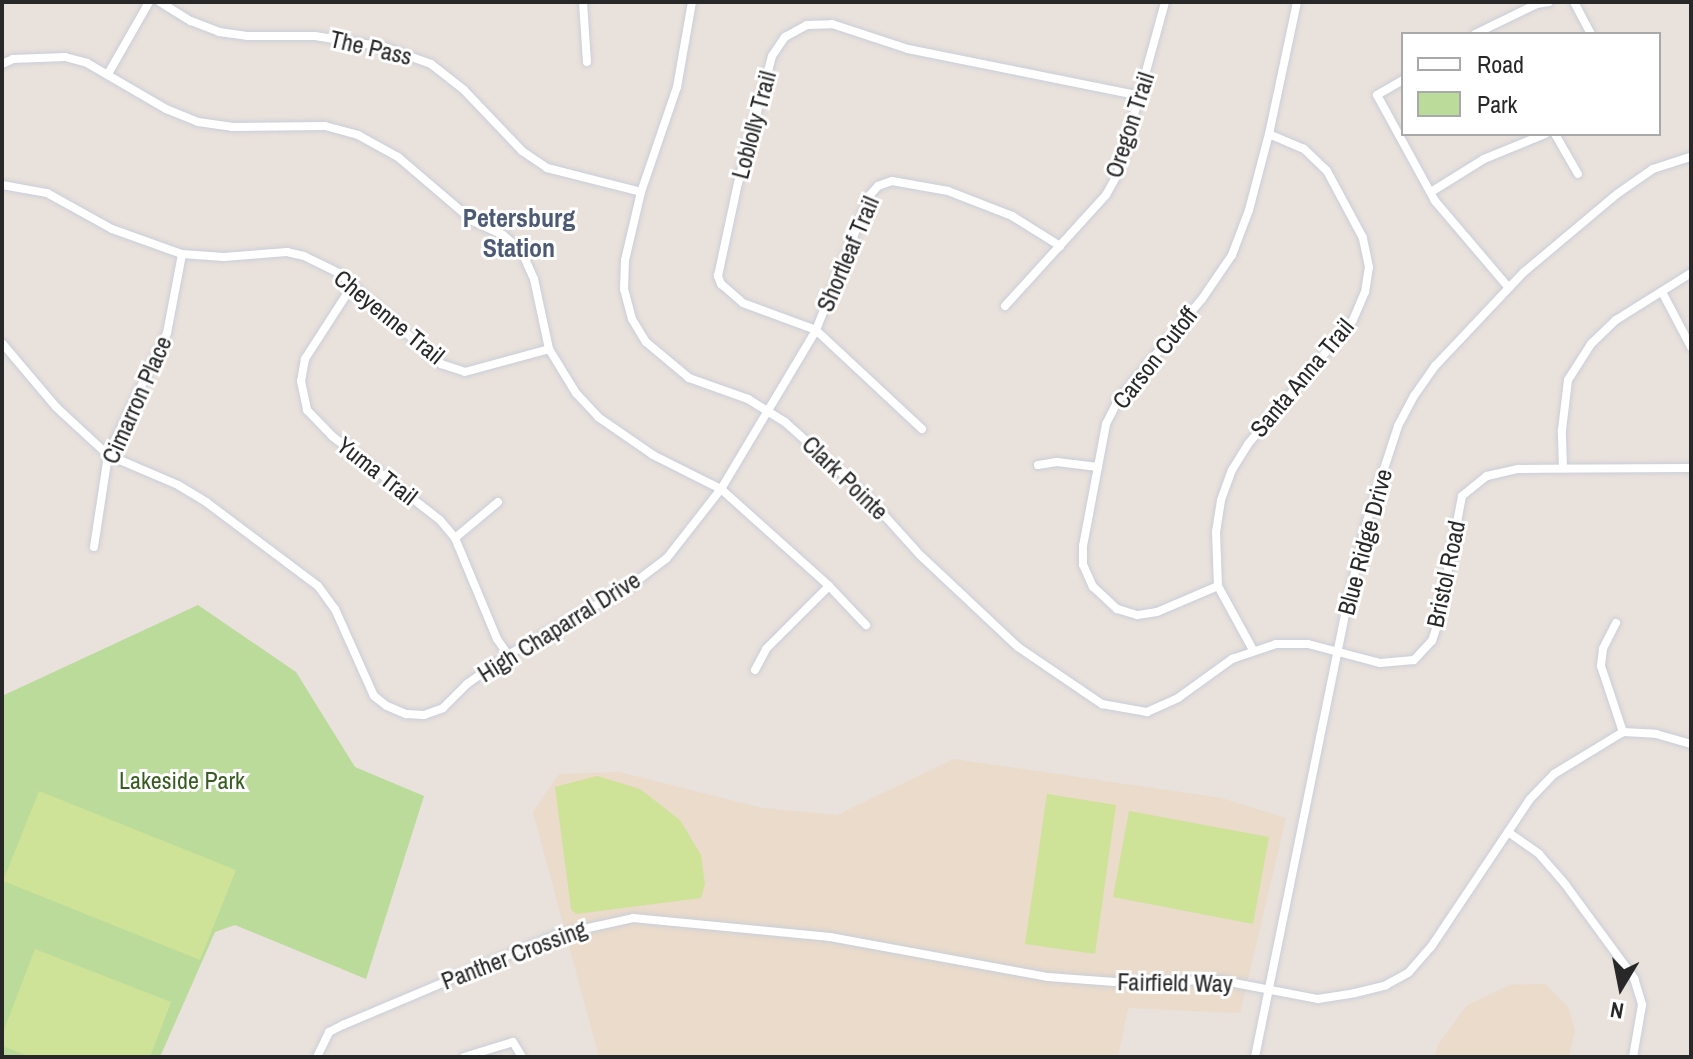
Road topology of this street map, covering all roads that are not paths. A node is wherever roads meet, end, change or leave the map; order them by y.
1 (149, 2) edge
2 (160, 2) edge
3 (583, 2) edge
4 (692, 2) edge
5 (1165, 2) edge
6 (1297, 2) edge
7 (1549, 2) edge
8 (1574, 2) edge
9 (1479, 32) edge
10 (1590, 32) edge
11 (587, 62) dead end
12 (2, 64) edge
13 (108, 74) junction
14 (1401, 81) edge
15 (1142, 96) junction
16 (1269, 134) junction
17 (1556, 136) edge
18 (1521, 138) edge
19 (1691, 157) edge
20 (1578, 174) dead end
21 (2, 185) edge
22 (641, 192) junction
23 (1431, 192) junction
24 (1060, 246) junction
25 (182, 254) junction
26 (1691, 273) edge
27 (352, 286) junction
28 (1509, 288) junction
29 (1662, 292) junction
30 (1005, 306) dead end
31 (816, 330) junction
32 (2, 343) edge
33 (1691, 347) edge
34 (549, 349) junction
35 (767, 410) junction
36 (922, 429) dead end
37 (108, 455) junction
38 (1038, 465) dead end
39 (1096, 467) junction
40 (1563, 467) junction
41 (1691, 468) edge
42 (721, 489) junction
43 (498, 502) dead end
44 (455, 538) junction
45 (94, 547) dead end
46 (829, 586) junction
47 (1218, 586) junction
48 (1616, 623) dead end
49 (866, 625) dead end
50 (1253, 650) junction
51 (1337, 652) junction
52 (508, 655) junction
53 (755, 670) dead end
54 (1623, 732) junction
55 (1691, 744) edge
56 (1508, 832) junction
57 (830, 937) joint
58 (1269, 990) junction
59 (317, 1057) edge
60 (464, 1057) edge
61 (522, 1057) edge
62 (1255, 1057) edge
63 (1633, 1057) edge

1 - 13 street
2 - 22 street, The Pass
3 - 11 street
4 - 22 street, Clark Pointe
5 - 15 street, Oregon Trail
6 - 16 street, Carson Cutoff
7 - 9 street
8 - 10 street
12 - 13 street
13 - 34 street
14 - 23 street
15 - 24 street, Oregon Trail
15 - 31 street, Loblolly Trail
16 - 39 street, Carson Cutoff
16 - 47 street, Santa Anna Trail
17 - 20 street
18 - 23 street
19 - 28 street, Blue Ridge Drive
21 - 25 street, Cheyenne Trail
22 - 35 street, Clark Pointe
23 - 28 street
24 - 30 street, Oregon Trail
24 - 31 street, Shortleaf Trail
25 - 27 street, Cheyenne Trail
25 - 37 street, Cimarron Place
26 - 29 street
27 - 34 street, Cheyenne Trail
27 - 44 street, Yuma Trail
28 - 51 street, Blue Ridge Drive
29 - 33 street
29 - 40 street
31 - 35 street, Shortleaf Trail
31 - 36 street, Loblolly Trail
32 - 37 street, High Chaparral Drive
34 - 42 street
35 - 42 street, High Chaparral Drive
35 - 50 street, Clark Pointe
37 - 45 street, Cimarron Place
37 - 52 street, High Chaparral Drive
38 - 39 street
39 - 47 street, Carson Cutoff
40 - 41 street, Bristol Road
40 - 51 street, Bristol Road
42 - 46 street
42 - 52 street, High Chaparral Drive
43 - 44 street
44 - 52 street, Yuma Trail
46 - 49 street
46 - 53 street
47 - 50 street, Santa Anna Trail
48 - 54 street
50 - 51 street, Clark Pointe
51 - 58 street, Blue Ridge Drive
54 - 55 street
54 - 56 street, Fairfield Way
56 - 58 street, Fairfield Way
56 - 63 street
57 - 58 street, Fairfield Way
57 - 59 street, Panther Crossing
58 - 62 street, Blue Ridge Drive
60 - 61 street

